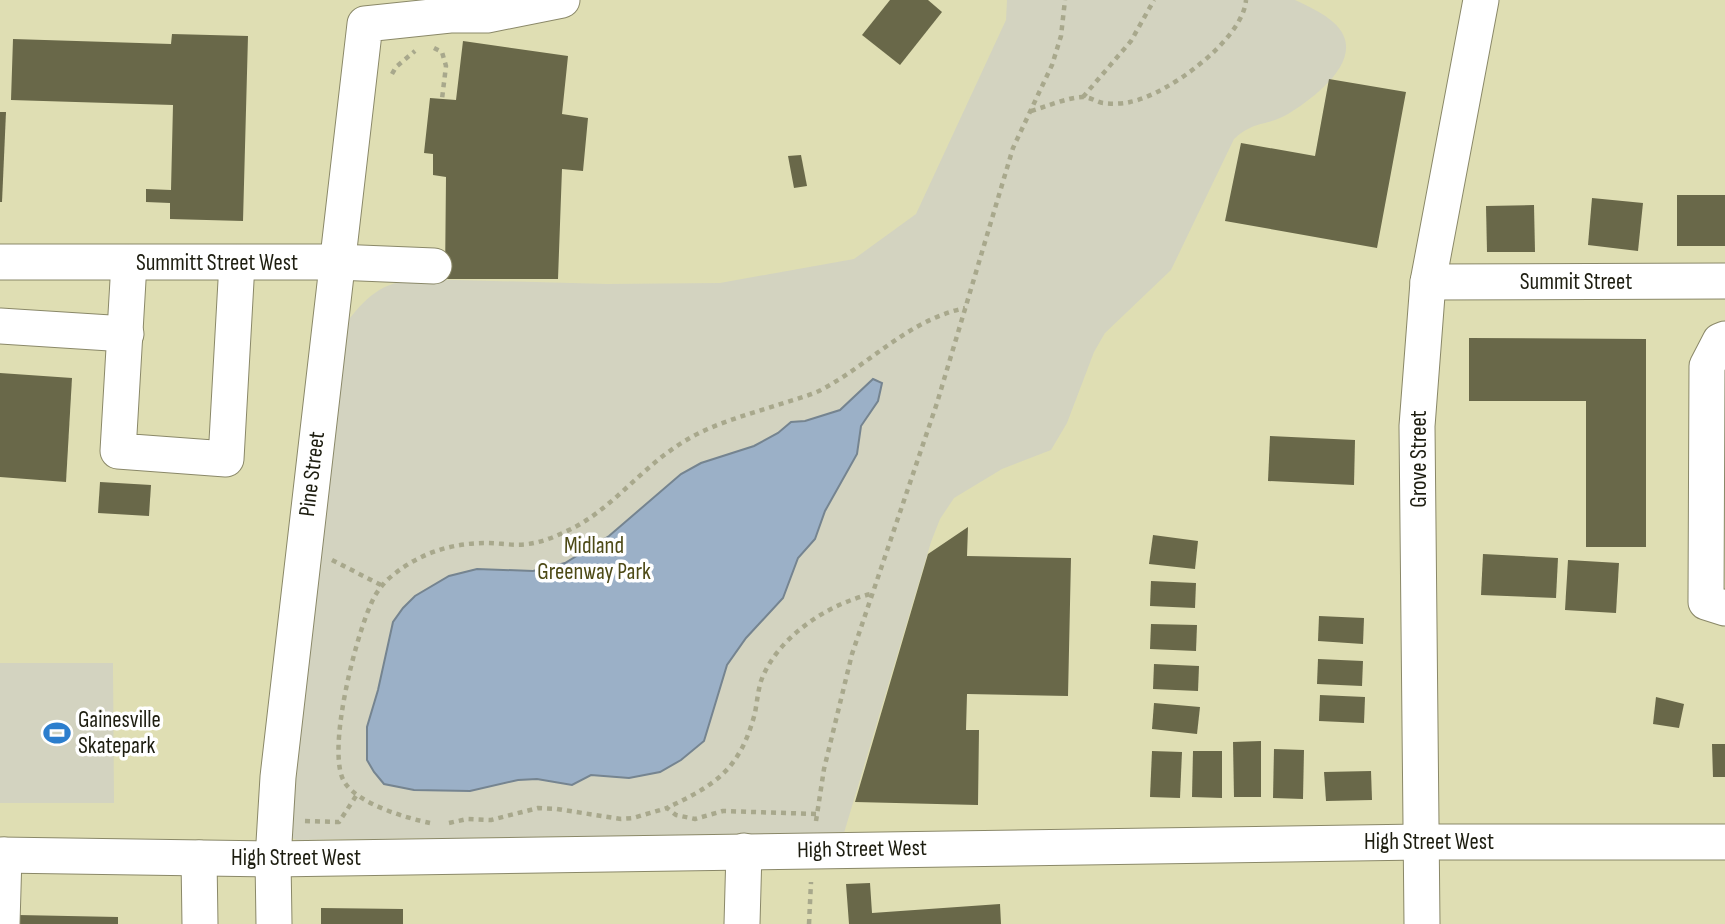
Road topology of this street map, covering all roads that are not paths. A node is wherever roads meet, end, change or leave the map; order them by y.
1 (562, 0) edge
2 (1481, 0) edge
3 (0, 262) edge
4 (336, 262) junction
5 (129, 263) junction
6 (237, 263) junction
7 (434, 266) dead end
8 (1725, 281) edge
9 (1427, 282) junction
10 (0, 326) edge
11 (126, 334) junction
12 (1725, 339) edge
13 (1716, 605) edge
14 (1421, 842) junction
15 (1725, 842) edge
16 (744, 851) junction
17 (2, 855) edge
18 (200, 858) junction
19 (273, 859) junction
20 (2, 924) edge
21 (200, 924) edge
22 (274, 924) edge
23 (742, 924) edge
24 (1422, 924) edge

1 - 4 street, Pine Street
2 - 9 street, Grove Street
3 - 5 street, Summitt Street West
4 - 6 street, Summitt Street West
4 - 7 street, Summitt Street West
4 - 19 street, Pine Street
5 - 6 street, Summitt Street West
5 - 11 street
6 - 11 street
8 - 9 street, Summit Street
9 - 14 street, Grove Street
10 - 11 street
12 - 13 street
14 - 15 street, High Street West
14 - 16 street, High Street West
14 - 24 street, Grove Street
16 - 19 street, High Street West
16 - 23 street
17 - 18 street, High Street West
17 - 20 street
18 - 19 street, High Street West
18 - 21 street
19 - 22 street, Pine Street

